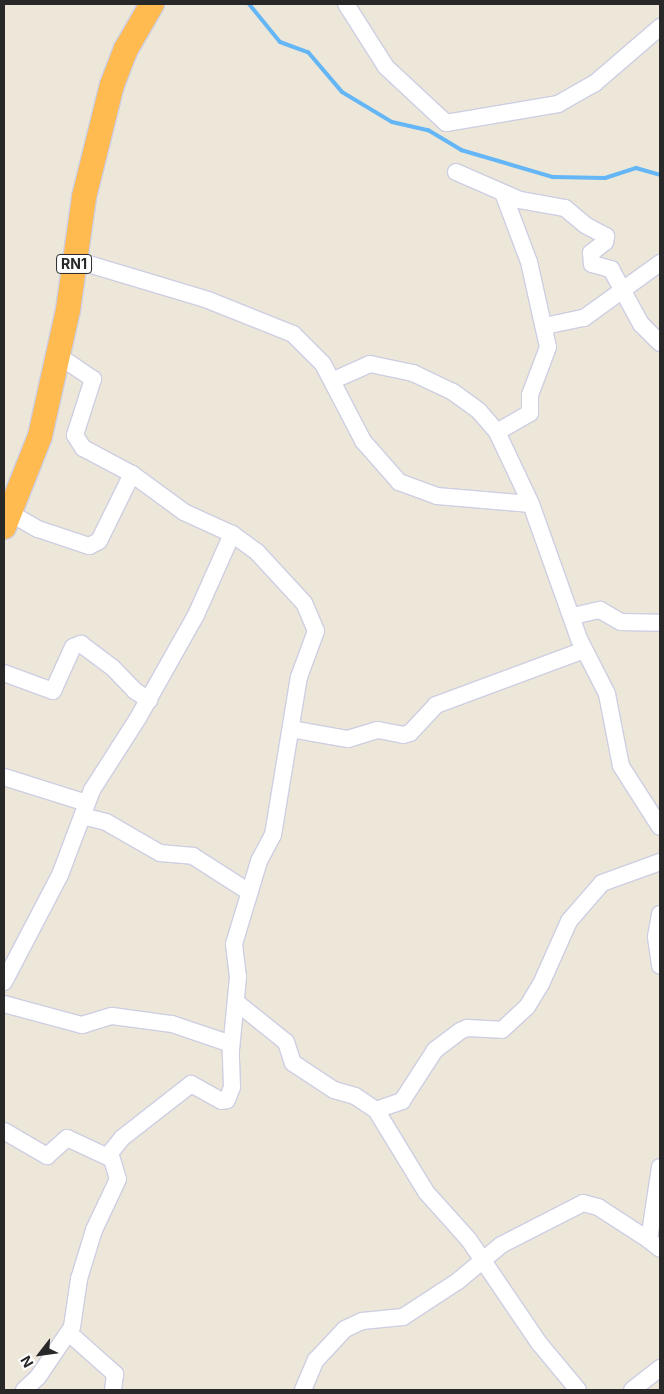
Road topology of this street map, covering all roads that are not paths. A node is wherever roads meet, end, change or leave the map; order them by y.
1 (346, 4) edge
2 (147, 5) edge
3 (660, 27) edge
4 (456, 172) dead end
5 (503, 193) junction
6 (75, 260) junction
7 (660, 263) edge
8 (623, 291) junction
9 (545, 326) junction
10 (660, 343) edge
11 (59, 356) junction
12 (334, 380) junction
13 (497, 432) junction
14 (132, 474) junction
15 (531, 504) junction
16 (7, 520) edge
17 (232, 534) junction
18 (572, 616) junction
19 (660, 623) edge
20 (584, 650) junction
21 (4, 673) edge
22 (149, 700) junction
23 (290, 729) junction
24 (4, 777) edge
25 (84, 810) junction
26 (660, 827) edge
27 (660, 862) edge
28 (249, 892) junction
29 (660, 914) edge
30 (660, 966) edge
31 (4, 982) edge
32 (236, 1002) junction
33 (4, 1004) edge
34 (231, 1044) junction
35 (376, 1110) junction
36 (4, 1131) edge
37 (108, 1157) junction
38 (660, 1167) edge
39 (654, 1244) edge
40 (482, 1261) junction
41 (69, 1333) junction
42 (660, 1368) edge
43 (24, 1390) edge
44 (113, 1390) edge
45 (303, 1390) edge
46 (578, 1390) edge
47 (632, 1390) edge

1 - 3 street
2 - 6 highway, RN1
4 - 5 street
5 - 8 street
5 - 9 street
6 - 11 highway, RN1
6 - 12 street
7 - 8 street
8 - 9 street
8 - 10 street
9 - 13 street
11 - 14 street
11 - 16 highway, RN1
12 - 13 street
12 - 15 street
13 - 15 street
14 - 16 street
14 - 17 street
15 - 18 street
17 - 22 street
17 - 23 street
18 - 19 street
18 - 20 street
20 - 23 street
20 - 26 street
21 - 22 street
22 - 25 street
23 - 28 street
24 - 25 street
25 - 28 street
25 - 31 street
27 - 35 street
28 - 32 street
29 - 30 street
32 - 34 street
32 - 35 street
33 - 34 street
34 - 37 street
35 - 40 street
36 - 37 street
37 - 41 street
38 - 39 street
39 - 40 street
40 - 45 street
40 - 46 street
41 - 43 street
41 - 44 street
42 - 47 street

